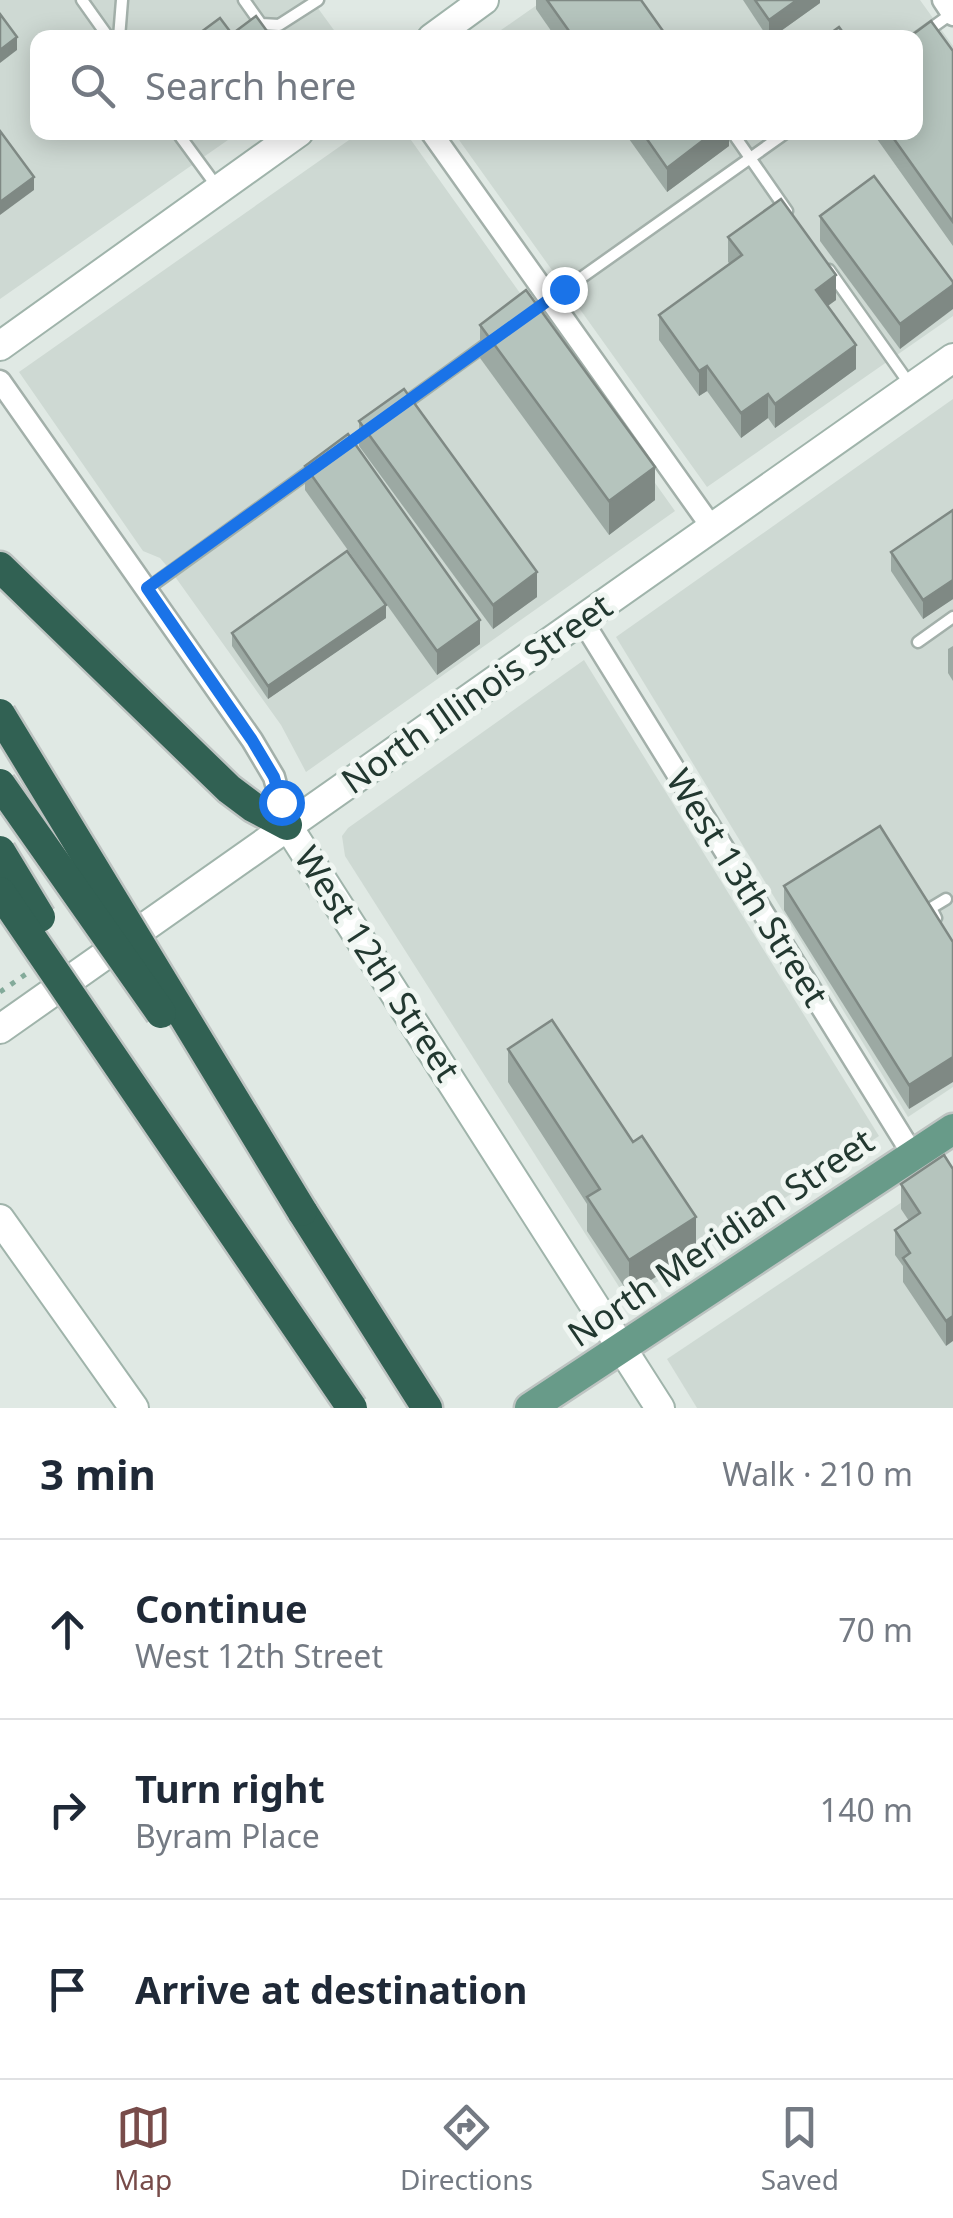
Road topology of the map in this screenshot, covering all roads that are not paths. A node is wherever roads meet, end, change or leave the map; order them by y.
1 (82, 0) edge
2 (122, 0) edge
3 (244, 0) edge
4 (318, 0) edge
5 (484, 0) edge
6 (943, 0) edge
7 (953, 13) edge
8 (103, 30) edge
9 (120, 30) edge
10 (443, 30) edge
11 (923, 34) edge
12 (183, 140) edge
13 (288, 140) edge
14 (437, 140) edge
15 (737, 140) edge
16 (775, 140) edge
17 (750, 159) junction
18 (218, 189) junction
19 (798, 226) edge
20 (819, 256) edge
21 (549, 300) junction
22 (518, 322) edge
23 (494, 339) edge
24 (0, 346) edge
25 (953, 358) edge
26 (0, 381) edge
27 (912, 387) junction
28 (392, 413) edge
29 (317, 466) edge
30 (713, 529) junction
31 (11, 578) edge
32 (147, 588) junction
33 (953, 617) edge
34 (582, 620) junction
35 (918, 642) dead end
36 (0, 714) edge
37 (0, 784) edge
38 (287, 824) junction
39 (0, 852) edge
40 (0, 892) edge
41 (946, 899) dead end
42 (946, 932) edge
43 (0, 1029) edge
44 (953, 1129) edge
45 (914, 1155) junction
46 (216, 1207) junction
47 (302, 1211) junction
48 (0, 1219) edge
49 (623, 1349) junction
50 (134, 1408) edge
51 (352, 1408) edge
52 (427, 1408) edge
53 (530, 1408) edge
54 (660, 1408) edge

1 - 8 lane
2 - 9 lane
3 - 4 lane
5 - 10 main road
6 - 7 street
7 - 11 lane
12 - 18 lane
13 - 18 main road
14 - 21 street
15 - 17 lane
16 - 17 lane
17 - 19 lane
17 - 21 lane
18 - 24 main road
20 - 27 lane
21 - 22 lane
21 - 30 street
23 - 28 lane
25 - 27 main road, North Illinois Street
26 - 32 street, West 12th Street
27 - 30 main road, North Illinois Street
29 - 32 lane
30 - 34 main road, North Illinois Street
31 - 38 highway
32 - 38 street, West 12th Street
33 - 35 lane
34 - 38 main road, North Illinois Street
34 - 45 street, West 13th Street
36 - 47 highway, bridge
37 - 47 highway, bridge
38 - 43 main road, North Illinois Street
38 - 49 main road, West 12th Street
39 - 46 highway, bridge
40 - 46 highway, bridge
41 - 42 lane
44 - 45 main road, North Meridian Street
45 - 49 main road, North Meridian Street
46 - 51 highway, bridge
47 - 52 highway
48 - 50 main road
49 - 53 main road, North Meridian Street
49 - 54 main road, West 12th Street

